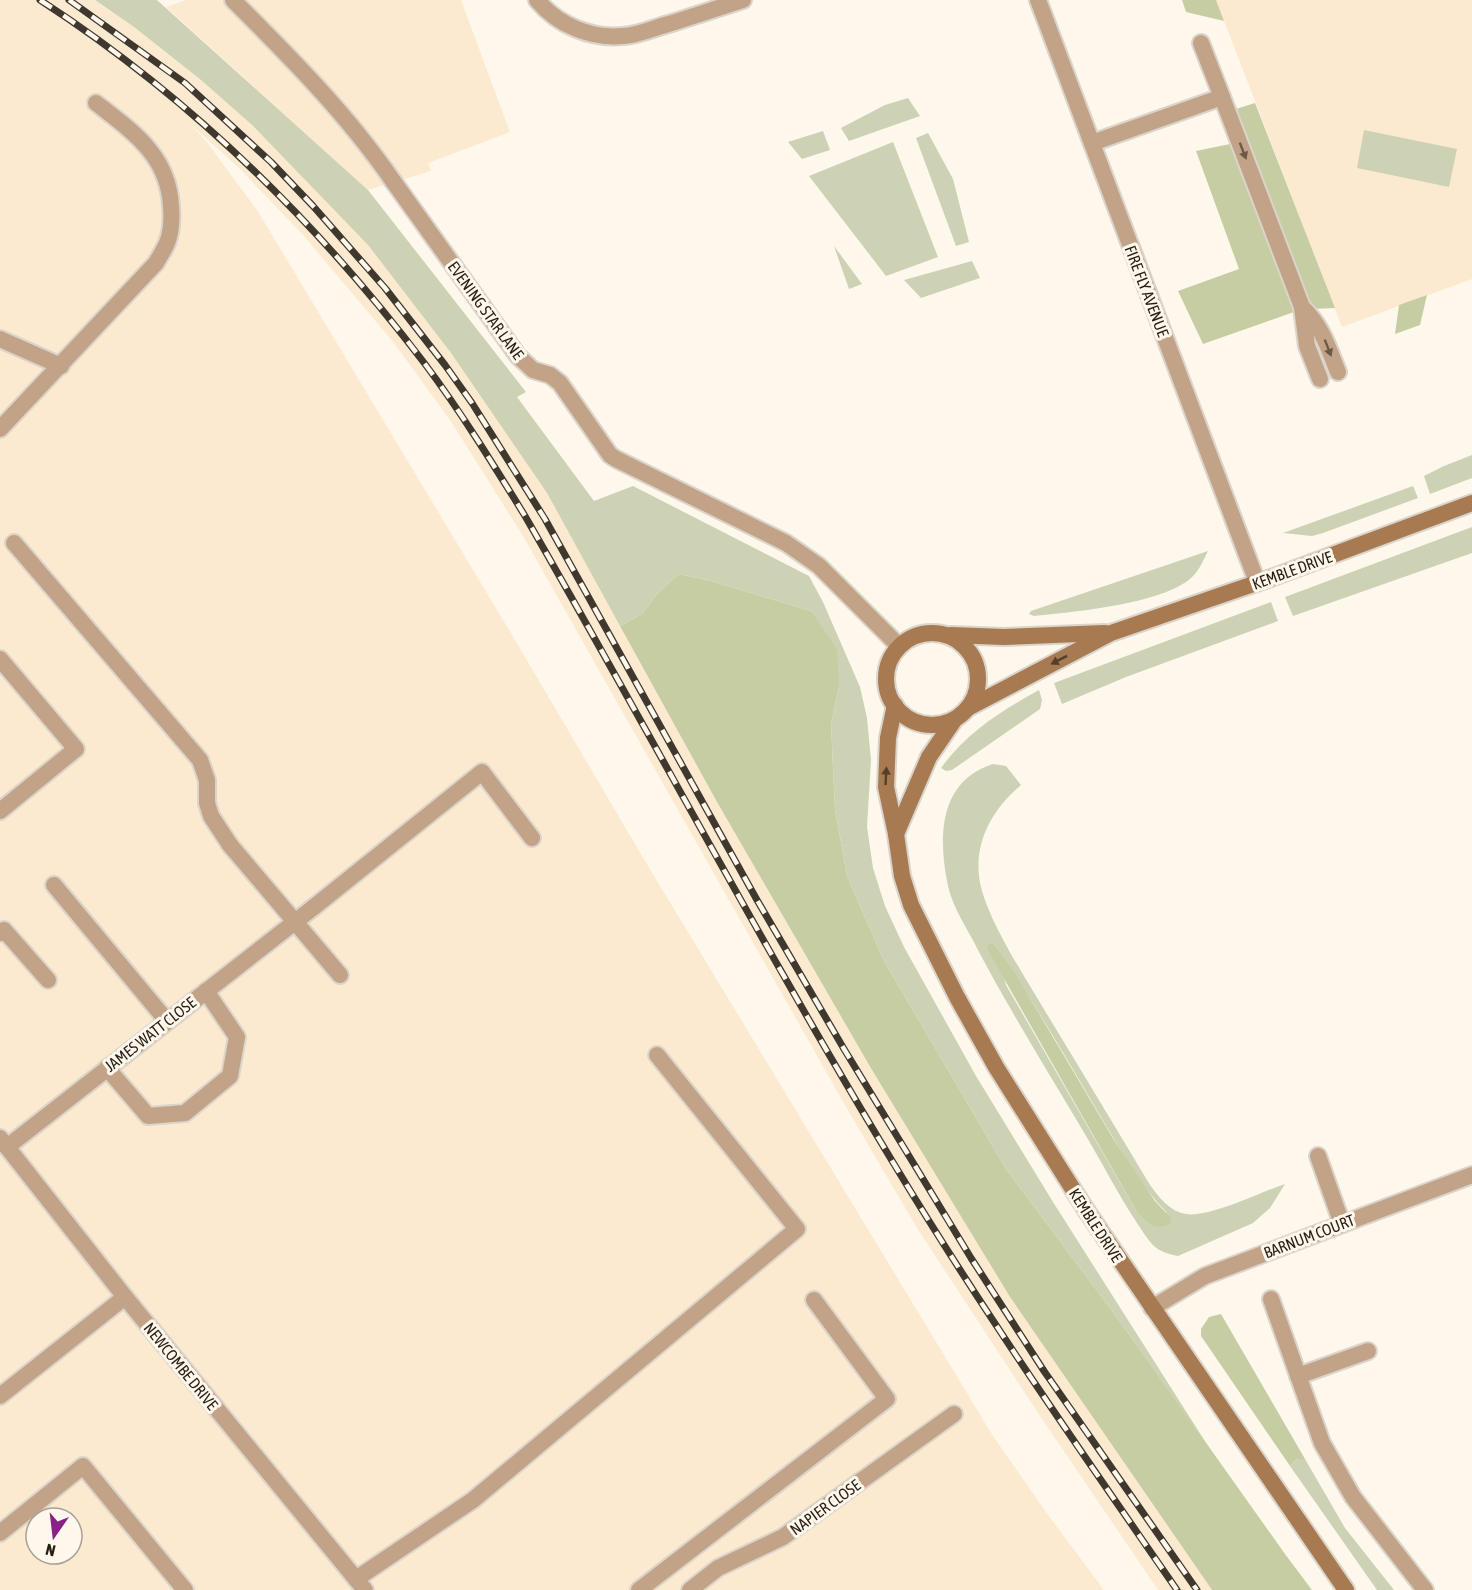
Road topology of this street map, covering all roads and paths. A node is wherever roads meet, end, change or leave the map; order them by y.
1 (233, 0) edge
2 (537, 0) edge
3 (743, 0) edge
4 (1038, 0) edge
5 (1201, 43) dead end
6 (1222, 97) junction
7 (96, 103) dead end
8 (1092, 143) junction
9 (1302, 307) junction
10 (0, 339) edge
11 (61, 366) junction
12 (1338, 372) dead end
13 (1320, 379) dead end
14 (0, 429) edge
15 (1472, 503) edge
16 (14, 543) dead end
17 (1257, 582) junction
18 (1111, 633) junction
19 (950, 635) junction
20 (899, 646) junction
21 (0, 659) edge
22 (894, 705) junction
23 (962, 714) junction
24 (0, 811) edge
25 (896, 834) junction
26 (532, 838) dead end
27 (54, 885) dead end
28 (294, 922) junction
29 (0, 933) edge
30 (340, 975) dead end
31 (48, 981) dead end
32 (206, 991) junction
33 (167, 1021) junction
34 (657, 1055) dead end
35 (107, 1068) junction
36 (3, 1143) edge
37 (1318, 1156) dead end
38 (1472, 1175) edge
39 (1342, 1224) junction
40 (125, 1297) junction
41 (1271, 1299) dead end
42 (814, 1300) dead end
43 (1152, 1308) junction
44 (1368, 1351) dead end
45 (1298, 1376) junction
46 (0, 1396) edge
47 (954, 1414) dead end
48 (0, 1533) edge
49 (362, 1587) edge
50 (185, 1590) edge
51 (639, 1590) edge
52 (690, 1590) edge
53 (1346, 1590) edge
54 (1425, 1590) edge

1 - 20 street, EVENING STAR LANE
2 - 3 street
4 - 8 street, FIRE FLY AVENUE
5 - 6 street
6 - 8 street
6 -> 9 street
7 - 11 street
8 - 17 street, FIRE FLY AVENUE
9 -> 12 street
9 - 13 street
10 - 11 street
11 - 14 street
15 - 17 main road, KEMBLE DRIVE
16 - 28 street
17 - 18 main road, KEMBLE DRIVE
18 - 19 main road, KEMBLE DRIVE
18 -> 23 main road, KEMBLE DRIVE
19 - 20 main road
19 - 23 main road
20 - 22 main road
21 - 24 street
22 - 23 main road
25 -> 22 main road, KEMBLE DRIVE
23 - 25 main road, KEMBLE DRIVE
25 - 43 main road, KEMBLE DRIVE
26 - 28 street, JAMES WATT CLOSE
27 - 33 street
28 - 30 street
28 - 32 street, JAMES WATT CLOSE
29 - 31 street
32 - 33 street, JAMES WATT CLOSE
32 - 35 street
33 - 35 street, JAMES WATT CLOSE
34 - 49 street
35 - 36 street, JAMES WATT CLOSE
36 - 40 street, NEWCOMBE DRIVE
37 - 39 street
38 - 39 street, BARNUM COURT
39 - 43 street, BARNUM COURT
40 - 46 street
40 - 49 street, NEWCOMBE DRIVE
41 - 45 street
42 - 51 street
43 - 53 main road, KEMBLE DRIVE
44 - 45 street
45 - 54 street
47 - 52 street, NAPIER CLOSE
48 - 50 street

